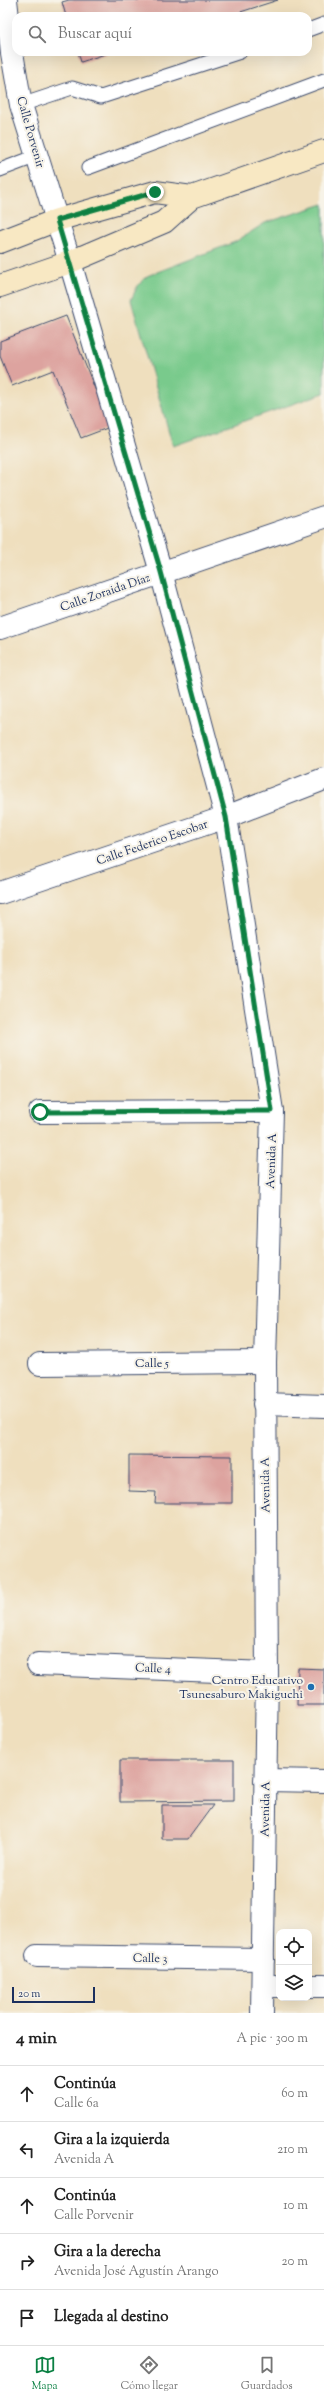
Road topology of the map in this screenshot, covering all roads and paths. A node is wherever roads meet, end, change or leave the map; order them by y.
1 (6, 0) edge
2 (324, 24) edge
3 (312, 28) edge
4 (12, 53) edge
5 (13, 56) edge
6 (228, 56) edge
7 (324, 80) edge
8 (21, 105) junction
9 (324, 151) edge
10 (37, 156) junction
11 (88, 168) dead end
12 (0, 170) edge
13 (192, 196) junction
14 (57, 220) junction
15 (0, 242) edge
16 (70, 262) junction
17 (0, 286) edge
18 (324, 517) edge
19 (161, 572) junction
20 (0, 628) edge
21 (324, 779) edge
22 (226, 817) junction
23 (0, 893) edge
24 (272, 1111) junction
25 (40, 1112) dead end
26 (265, 1362) junction
27 (40, 1364) dead end
28 (264, 1404) junction
29 (324, 1406) edge
30 (38, 1664) dead end
31 (267, 1673) junction
32 (265, 1780) junction
33 (324, 1781) edge
34 (36, 1956) dead end
35 (263, 1959) junction
36 (271, 1986) edge
37 (312, 1986) edge
38 (324, 1986) edge
39 (262, 2013) edge

1 - 4 street, Calle Porvenir
2 - 3 lane
5 - 8 street, Calle Porvenir
6 - 8 lane
7 - 11 lane
8 - 10 street, Calle Porvenir
9 - 13 main road
10 - 12 lane
10 - 14 street, Calle Porvenir
13 - 14 main road
13 - 16 main road
14 - 15 main road
14 - 16 street, Calle Porvenir
16 - 17 main road
16 - 19 street, Avenida A
18 - 19 street, Calle Zoraida Díaz
19 - 20 street, Calle Zoraida Díaz
19 - 22 street, Avenida A
21 - 22 street, Calle Federico Escobar
22 - 23 street, Calle Federico Escobar
22 - 24 street, Avenida A
24 - 25 street
24 - 26 street, Avenida A
26 - 27 street, Calle 5
26 - 28 street, Avenida A
28 - 29 street
28 - 31 street, Avenida A
30 - 31 street, Calle 4
31 - 32 street, Avenida A
32 - 33 street
32 - 35 street, Avenida A
34 - 35 street, Calle 3
35 - 36 street, Avenida A
36 - 39 street, Avenida A
37 - 38 street

